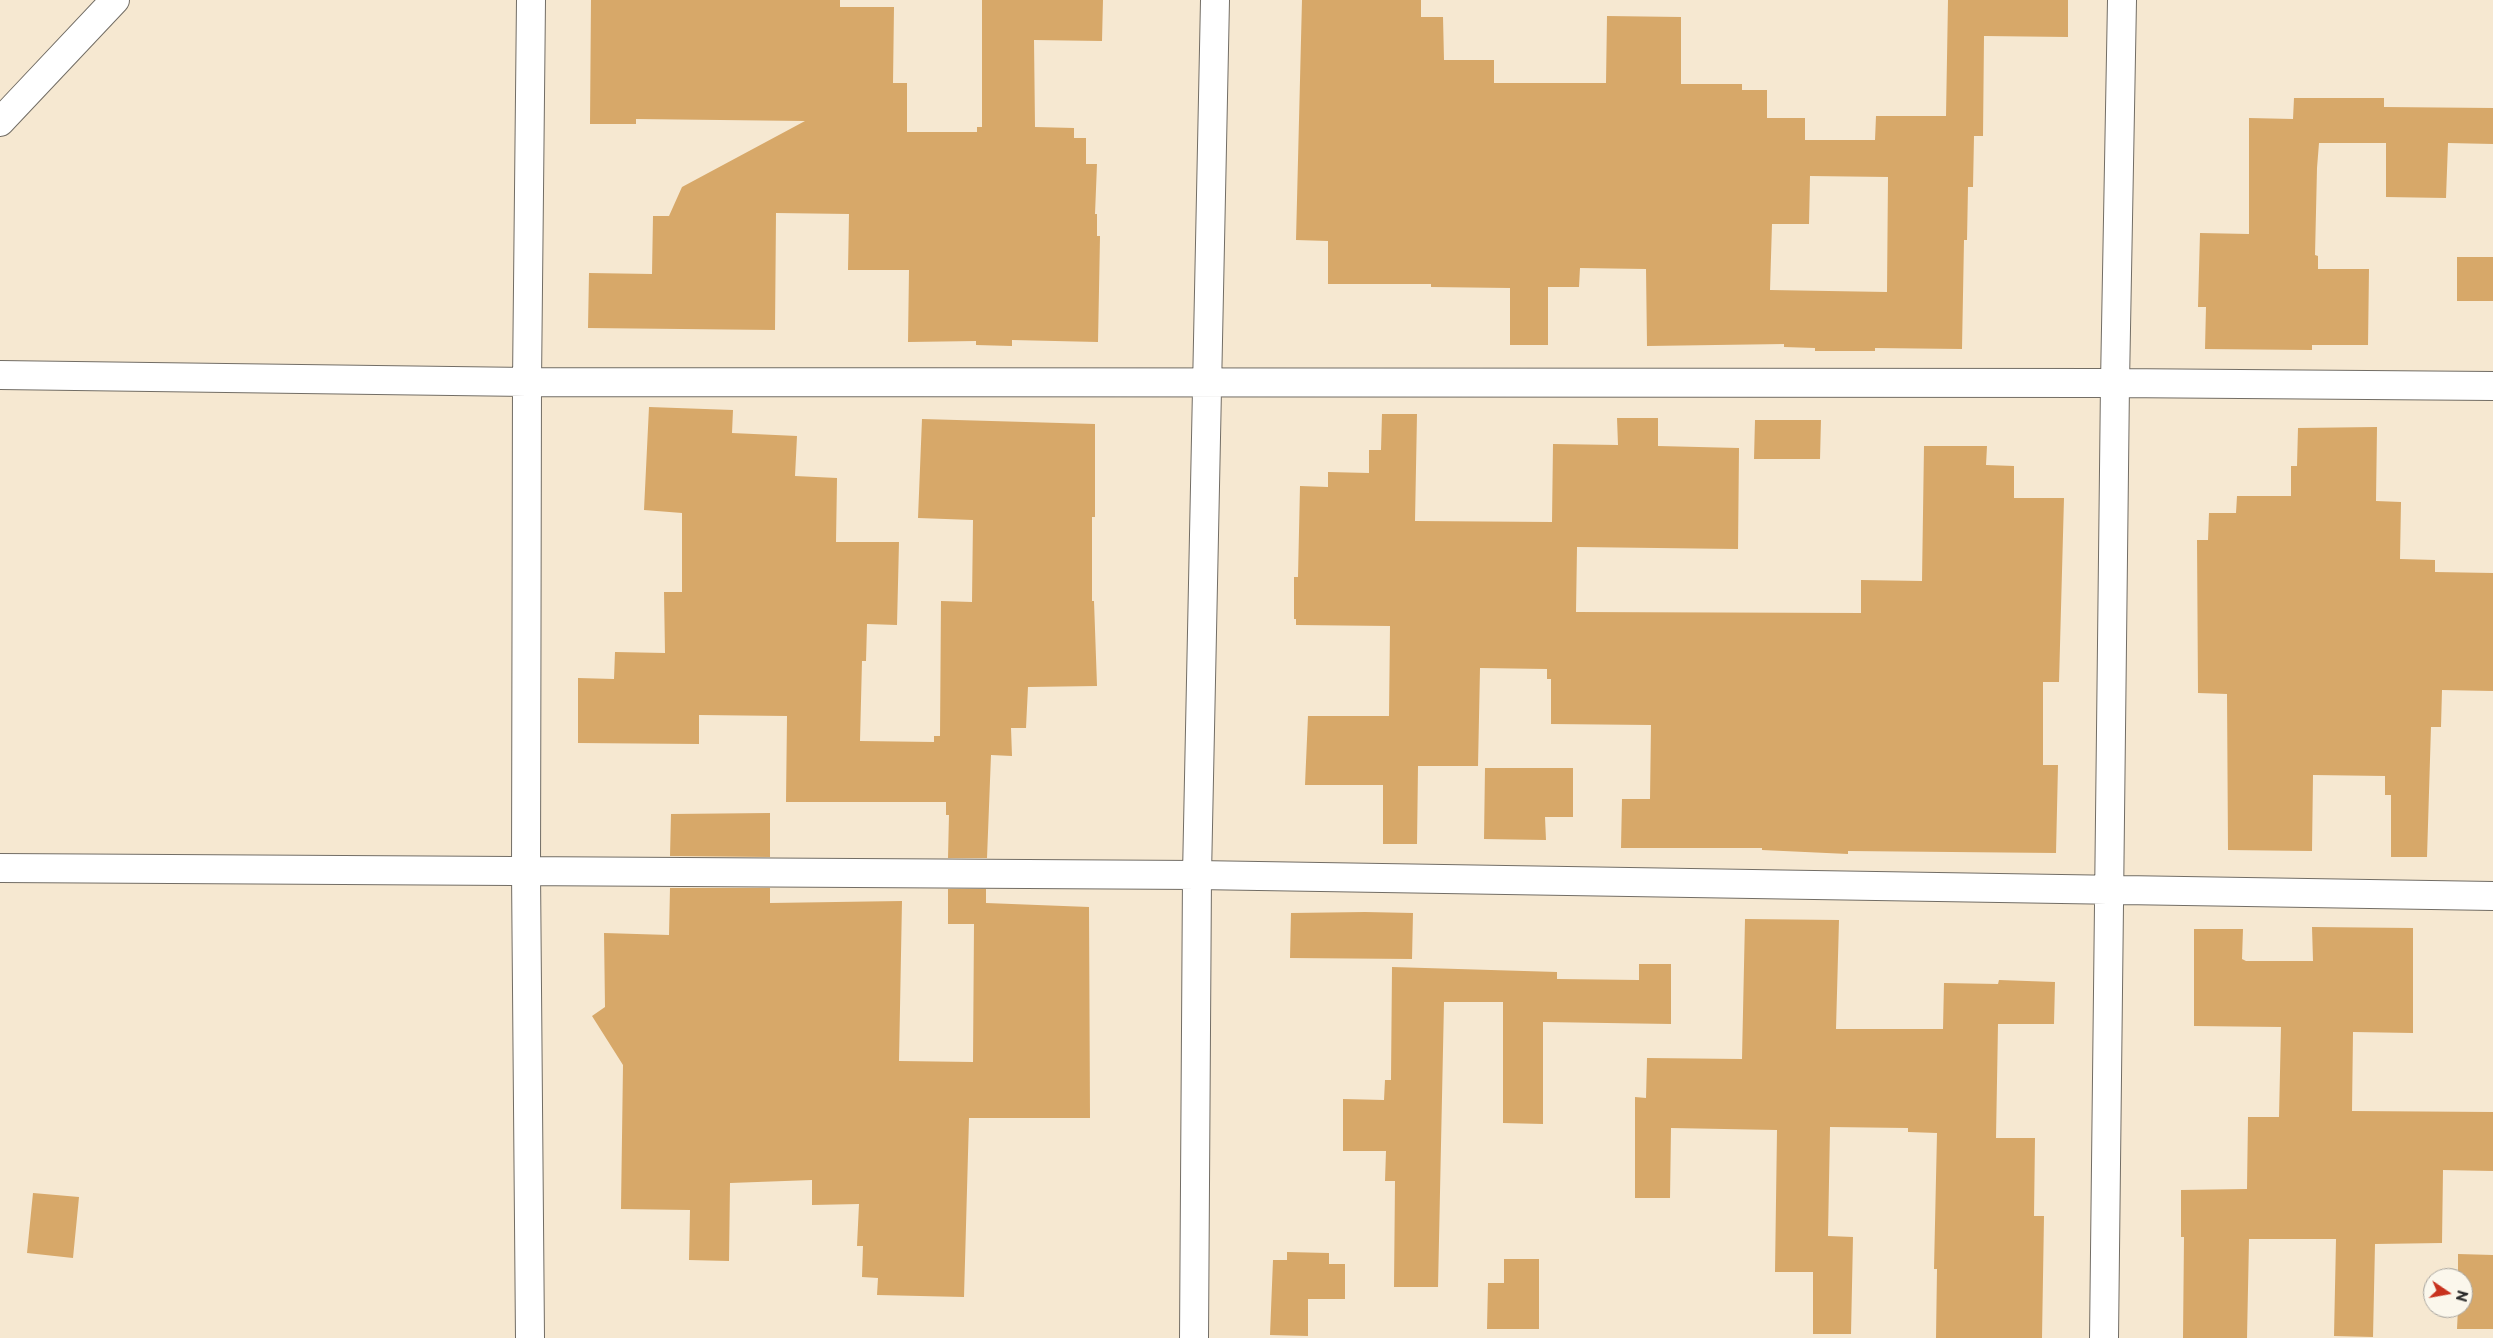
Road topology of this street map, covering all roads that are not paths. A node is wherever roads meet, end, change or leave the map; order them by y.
1 (115, 0) edge
2 (531, 0) edge
3 (1215, 0) edge
4 (2122, 0) edge
5 (0, 122) edge
6 (0, 375) edge
7 (527, 382) junction
8 (2115, 383) junction
9 (1206, 384) junction
10 (2493, 386) edge
11 (0, 868) edge
12 (526, 872) junction
13 (1197, 876) junction
14 (2108, 891) junction
15 (2493, 896) edge
16 (530, 1338) edge
17 (1194, 1338) edge
18 (2104, 1338) edge

1 - 5 street
2 - 7 street
3 - 9 street
4 - 8 street
6 - 7 street
7 - 9 street
7 - 12 street
8 - 9 street
8 - 10 street
8 - 14 street
9 - 13 street
11 - 12 street
12 - 13 street
12 - 16 street
13 - 14 street
13 - 17 street
14 - 15 street
14 - 18 street

